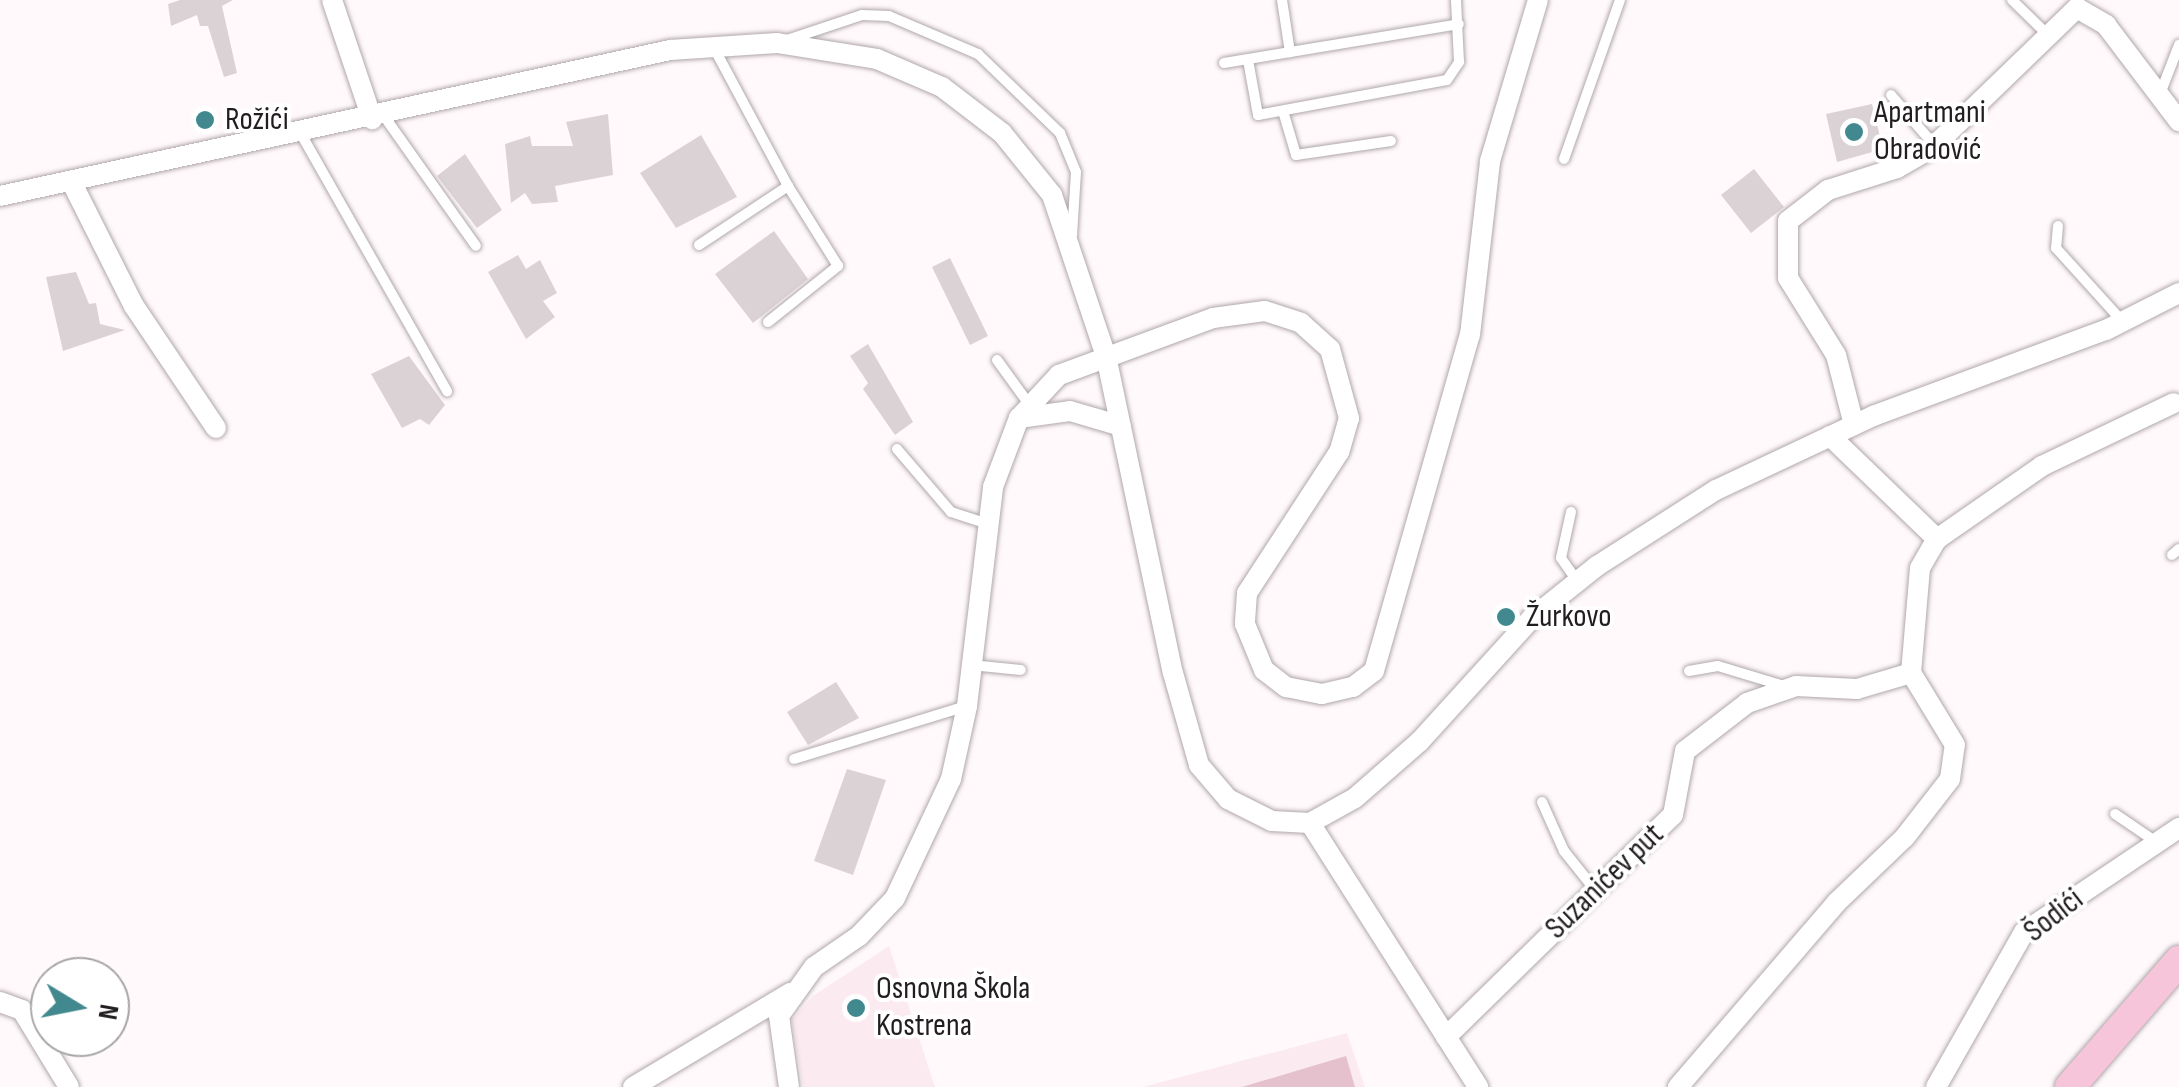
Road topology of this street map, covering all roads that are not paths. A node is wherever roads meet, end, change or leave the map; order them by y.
1 (332, 0) edge
2 (1282, 0) edge
3 (1456, 0) edge
4 (1538, 0) edge
5 (1620, 0) edge
6 (2012, 0) edge
7 (2079, 4) edge
8 (1459, 24) junction
9 (2048, 34) junction
10 (777, 43) junction
11 (2179, 46) edge
12 (714, 47) junction
13 (1290, 52) junction
14 (1248, 60) junction
15 (1224, 63) dead end
16 (2160, 94) junction
17 (1891, 96) dead end
18 (1283, 111) junction
19 (378, 117) junction
20 (2179, 121) edge
21 (302, 134) junction
22 (1391, 141) dead end
23 (1935, 146) junction
24 (1564, 159) dead end
25 (71, 181) junction
26 (788, 186) junction
27 (0, 196) edge
28 (2058, 226) dead end
29 (699, 245) dead end
30 (476, 246) dead end
31 (1071, 246) junction
32 (2179, 293) edge
33 (2123, 321) junction
34 (768, 322) dead end
35 (1106, 356) junction
36 (997, 360) dead end
37 (447, 391) dead end
38 (2174, 403) dead end
39 (1024, 411) junction
40 (1854, 425) junction
41 (1121, 426) junction
42 (216, 428) dead end
43 (1830, 436) junction
44 (897, 449) dead end
45 (1571, 512) dead end
46 (988, 524) junction
47 (1937, 540) junction
48 (1578, 581) junction
49 (970, 665) junction
50 (1021, 670) dead end
51 (1690, 672) dead end
52 (1911, 673) junction
53 (1790, 688) junction
54 (967, 706) junction
55 (794, 759) dead end
56 (1542, 802) dead end
57 (2116, 814) dead end
58 (1310, 823) junction
59 (2179, 828) edge
60 (2158, 843) junction
61 (1596, 891) junction
62 (2179, 961) edge
63 (791, 992) junction
64 (0, 1002) edge
65 (1446, 1037) junction
66 (69, 1087) edge
67 (632, 1087) edge
68 (789, 1087) edge
69 (1478, 1087) edge
70 (1678, 1087) edge
71 (1936, 1087) edge
72 (2070, 1087) edge

1 - 19 street
2 - 13 lane
3 - 8 lane
4 - 35 street
5 - 24 lane
6 - 9 lane
7 - 9 street
7 - 16 street
8 - 13 lane
8 - 18 lane
9 - 23 street
10 - 12 street
10 - 31 street
10 - 31 lane
11 - 16 lane
12 - 19 street
12 - 26 lane
13 - 14 lane
14 - 15 lane
14 - 18 lane
16 - 20 street
17 - 23 lane
18 - 22 lane
19 - 21 street
19 - 30 lane
21 - 25 street
21 - 37 lane
23 - 40 street
25 - 27 street
25 - 42 street
26 - 29 lane
26 - 34 lane
28 - 33 lane
31 - 35 street
32 - 33 street
33 - 40 street
35 - 39 street
35 - 41 street
36 - 39 lane
38 - 47 street
39 - 41 street
39 - 46 street
40 - 43 street
41 - 58 street
43 - 47 street
43 - 48 street
44 - 46 lane
45 - 48 lane
46 - 49 street
47 - 52 street
48 - 58 street
49 - 50 lane
49 - 54 street
51 - 53 lane
52 - 53 street, Suzanićev put
52 - 70 street
53 - 61 street, Suzanićev put
54 - 55 lane
54 - 63 street
56 - 61 lane
57 - 60 lane
58 - 65 street
59 - 60 street, Šodići
60 - 71 street, Šodići
61 - 65 street, Suzanićev put
62 - 72 main road
63 - 67 street
63 - 68 street
64 - 66 street
65 - 69 street

